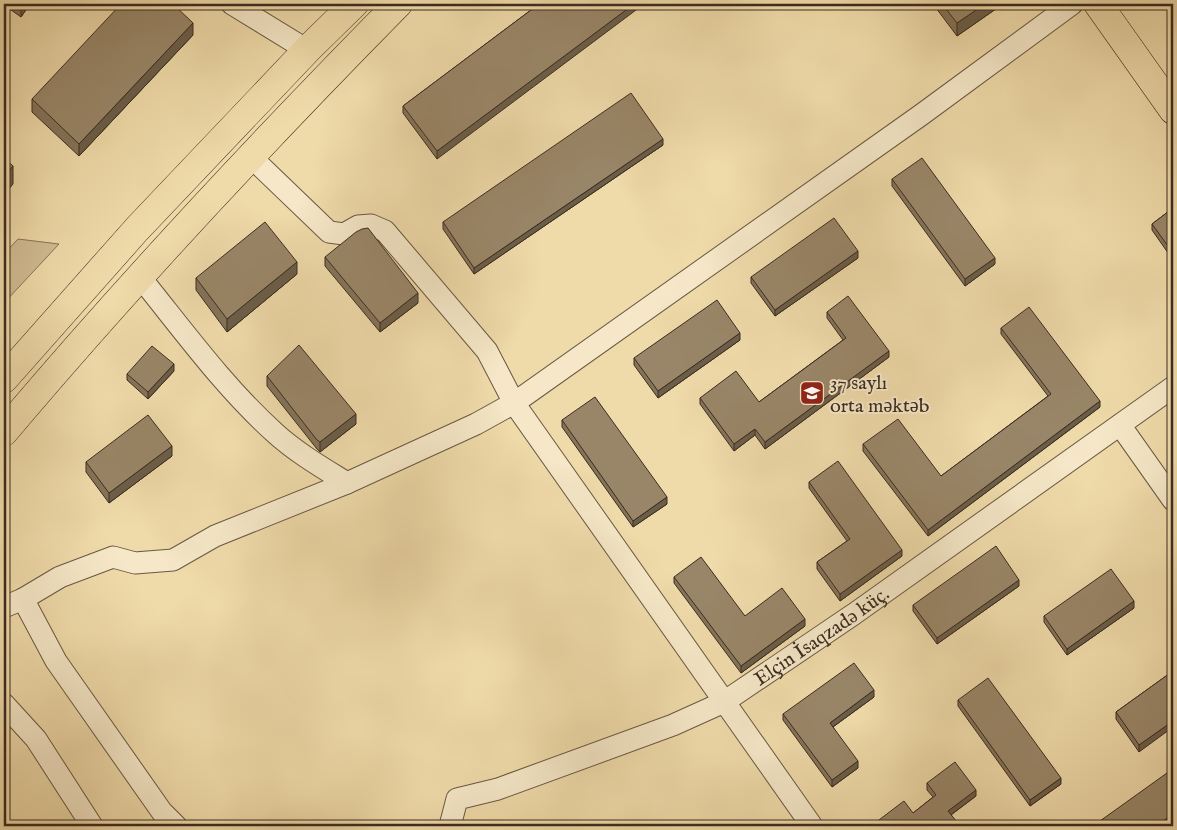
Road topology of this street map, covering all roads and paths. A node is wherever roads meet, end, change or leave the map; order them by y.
1 (232, 4) edge
2 (354, 4) edge
3 (398, 4) edge
4 (1072, 4) edge
5 (1098, 4) edge
6 (1117, 4) edge
7 (307, 50) junction
8 (1173, 82) edge
9 (1173, 110) edge
10 (250, 157) junction
11 (140, 277) junction
12 (4, 379) edge
13 (1173, 387) edge
14 (514, 403) junction
15 (1120, 425) junction
16 (4, 432) edge
17 (347, 483) junction
18 (1173, 500) edge
19 (23, 599) junction
20 (4, 607) edge
21 (724, 702) junction
22 (4, 704) edge
23 (92, 826) edge
24 (176, 826) edge
25 (450, 826) edge
26 (812, 826) edge

1 - 7 street
2 - 7 main road
3 - 10 main road
4 - 14 street
5 - 9 main road
6 - 8 main road
7 - 12 main road
10 - 11 main road
10 - 14 street
11 - 16 main road
11 - 17 street
13 - 15 street, Elçin İsaqzadə küç.
14 - 17 street
14 - 21 street
15 - 18 street
15 - 21 street, Elçin İsaqzadə küç.
17 - 19 street
19 - 20 street
19 - 24 street
21 - 25 street, Elçin İsaqzadə küç.
21 - 26 street
22 - 23 street

